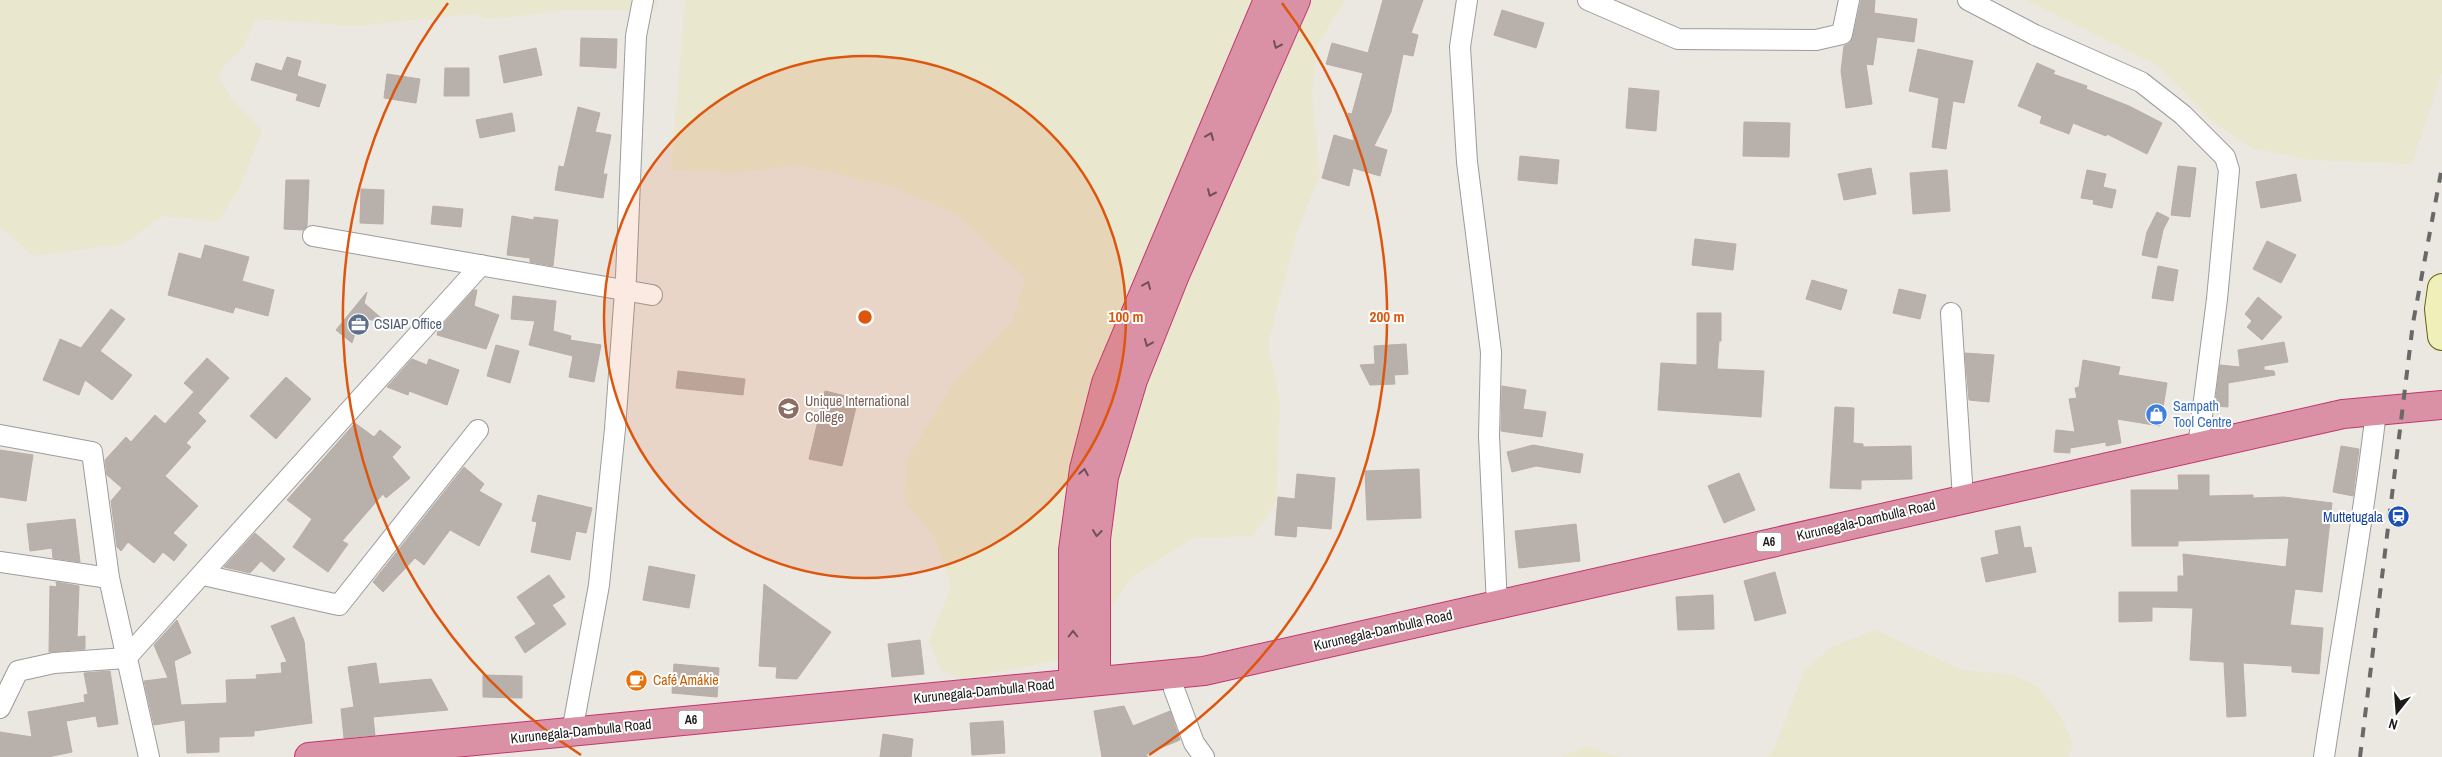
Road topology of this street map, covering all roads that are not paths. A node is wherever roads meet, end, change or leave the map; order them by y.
1 (642, 0) edge
2 (1268, 0) edge
3 (1296, 0) edge
4 (1467, 0) edge
5 (1588, 0) edge
6 (1849, 0) edge
7 (1968, 0) edge
8 (312, 236) dead end
9 (482, 265) junction
10 (2442, 288) edge
11 (625, 290) junction
12 (652, 295) dead end
13 (1951, 313) dead end
14 (2442, 336) edge
15 (2442, 405) edge
16 (2376, 411) junction
17 (478, 430) dead end
18 (0, 435) edge
19 (2198, 447) junction
20 (1963, 498) junction
21 (0, 562) edge
22 (204, 575) junction
23 (109, 578) junction
24 (1497, 605) junction
25 (126, 658) junction
26 (1084, 681) junction
27 (1174, 689) dead end
28 (0, 708) edge
29 (572, 732) junction
30 (149, 757) edge
31 (309, 757) edge
32 (1204, 757) edge
33 (2324, 757) edge

1 - 11 street
26 -> 2 highway
3 -> 26 highway
4 - 24 street
5 - 6 street
7 - 19 street
8 - 9 street
9 - 11 street
9 - 22 street
10 - 14 street
11 - 12 street
11 - 29 street
13 - 20 street
15 - 16 highway, Kurunegala-Dambulla Road / A6
16 - 19 highway, Kurunegala-Dambulla Road / A6
16 - 33 street
17 - 22 street
18 - 23 street
19 - 20 highway, Kurunegala-Dambulla Road / A6
20 - 24 highway, Kurunegala-Dambulla Road / A6
21 - 23 street
22 - 25 street
23 - 25 street
24 - 26 highway, Kurunegala-Dambulla Road / A6
25 - 28 street
25 - 30 street
26 - 29 highway, Kurunegala-Dambulla Road / A6
27 - 32 street
29 - 31 highway, Kurunegala-Dambulla Road / A6

